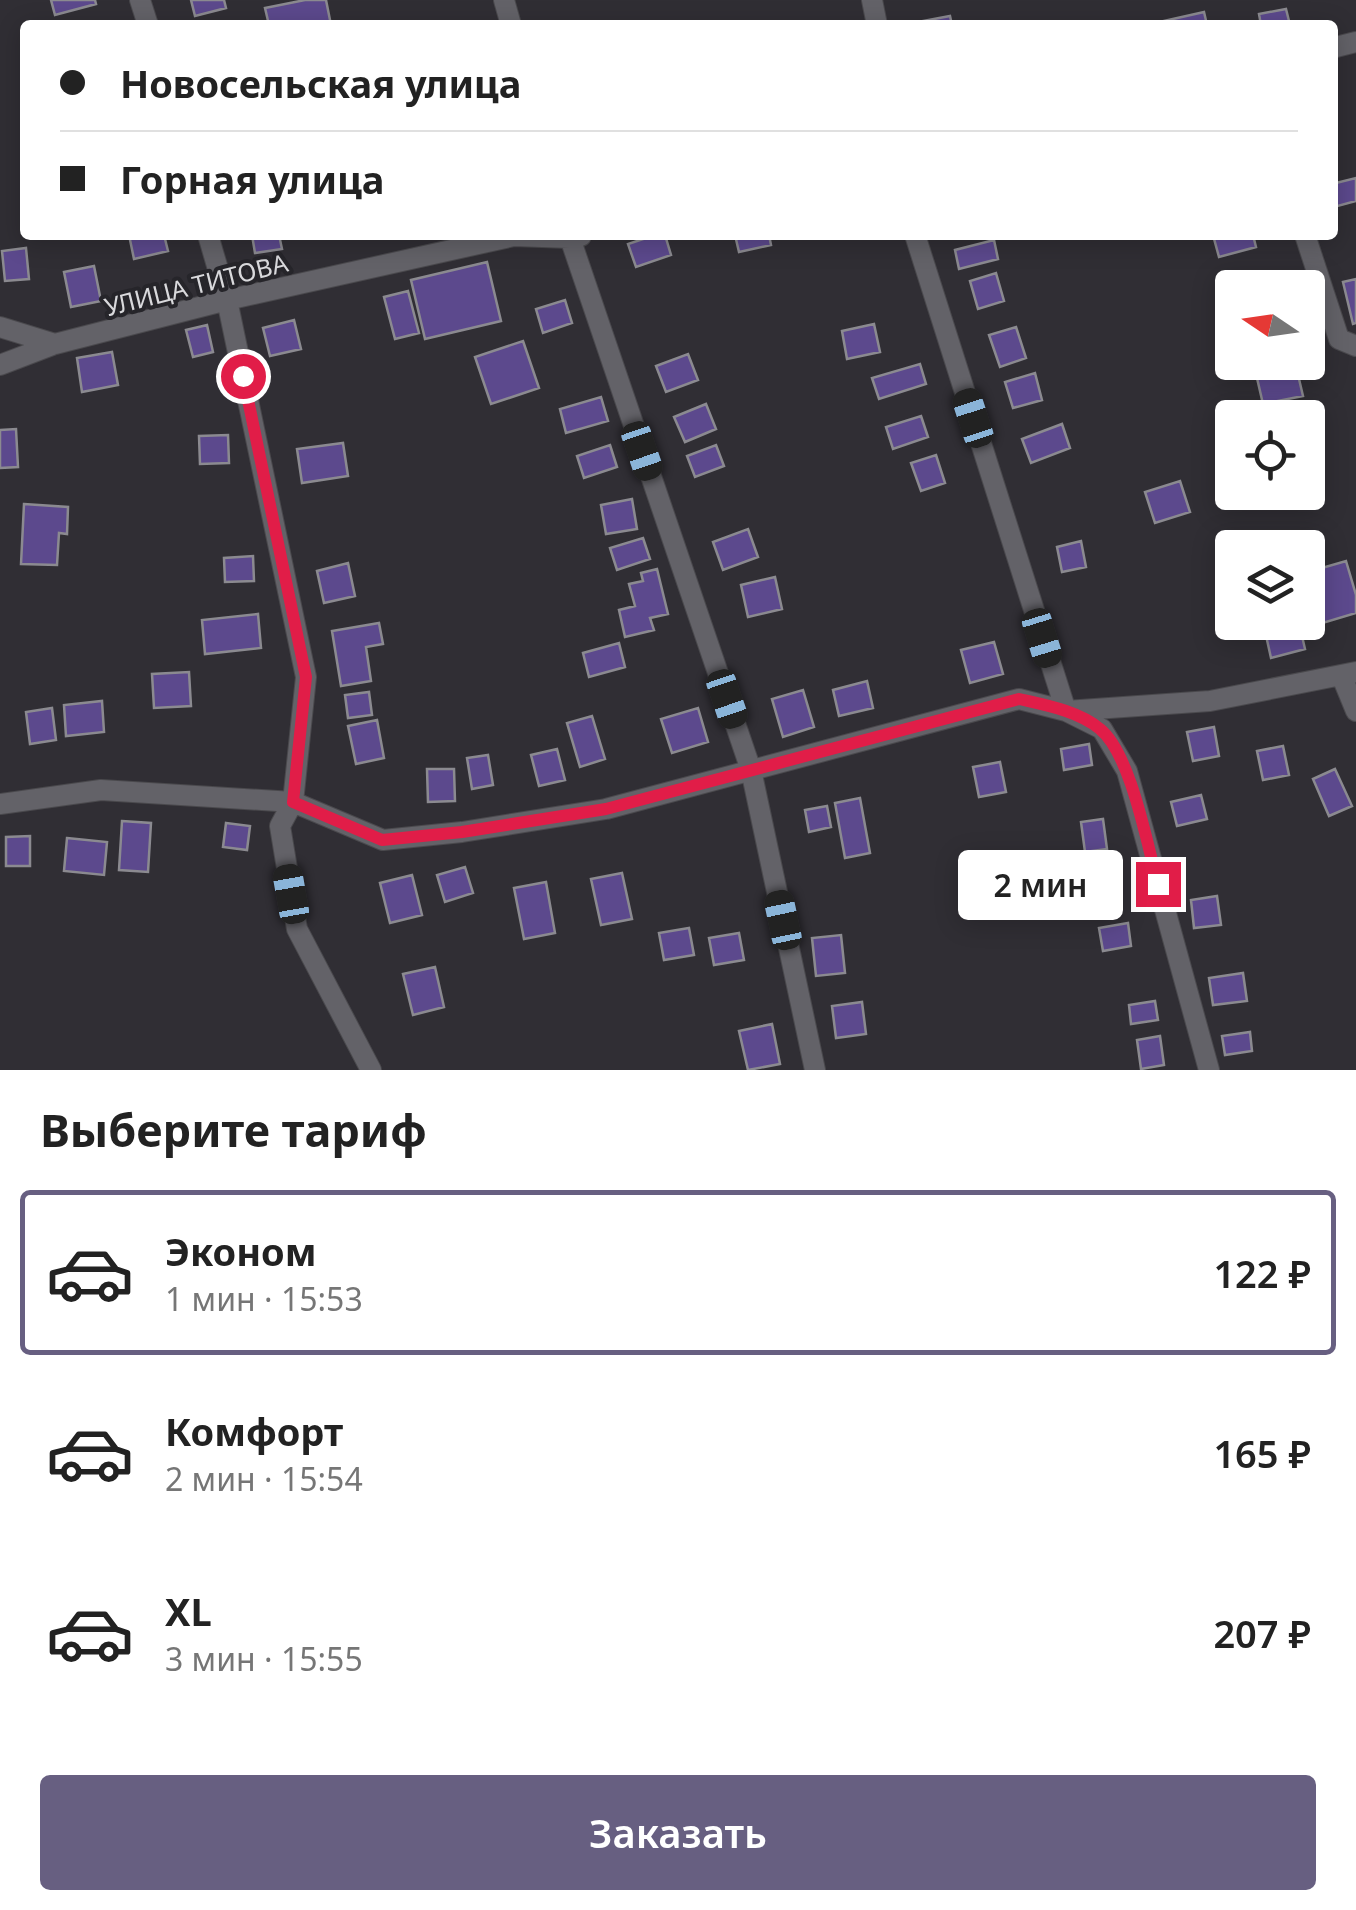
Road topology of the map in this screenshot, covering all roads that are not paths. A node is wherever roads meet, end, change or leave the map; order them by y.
1 (209, 240) edge
2 (496, 240) edge
3 (575, 240) edge
4 (917, 240) edge
5 (1307, 240) edge
6 (227, 300) junction
7 (0, 327) edge
8 (55, 344) junction
9 (1356, 346) edge
10 (0, 366) edge
11 (1349, 674) edge
12 (1066, 711) junction
13 (1356, 711) edge
14 (751, 770) junction
15 (293, 802) junction
16 (0, 804) edge
17 (371, 1070) edge
18 (815, 1070) edge
19 (1209, 1070) edge

1 - 6 street
2 - 6 street, УЛИЦА ТИТОВА
3 - 14 street
4 - 12 street
5 - 9 street
6 - 8 street, УЛИЦА ТИТОВА
6 - 15 street
7 - 8 street
8 - 10 street, УЛИЦА ТИТОВА
11 - 12 street
11 - 13 street
12 - 14 street
12 - 19 street
14 - 15 street
14 - 18 street
15 - 16 street
15 - 17 street

